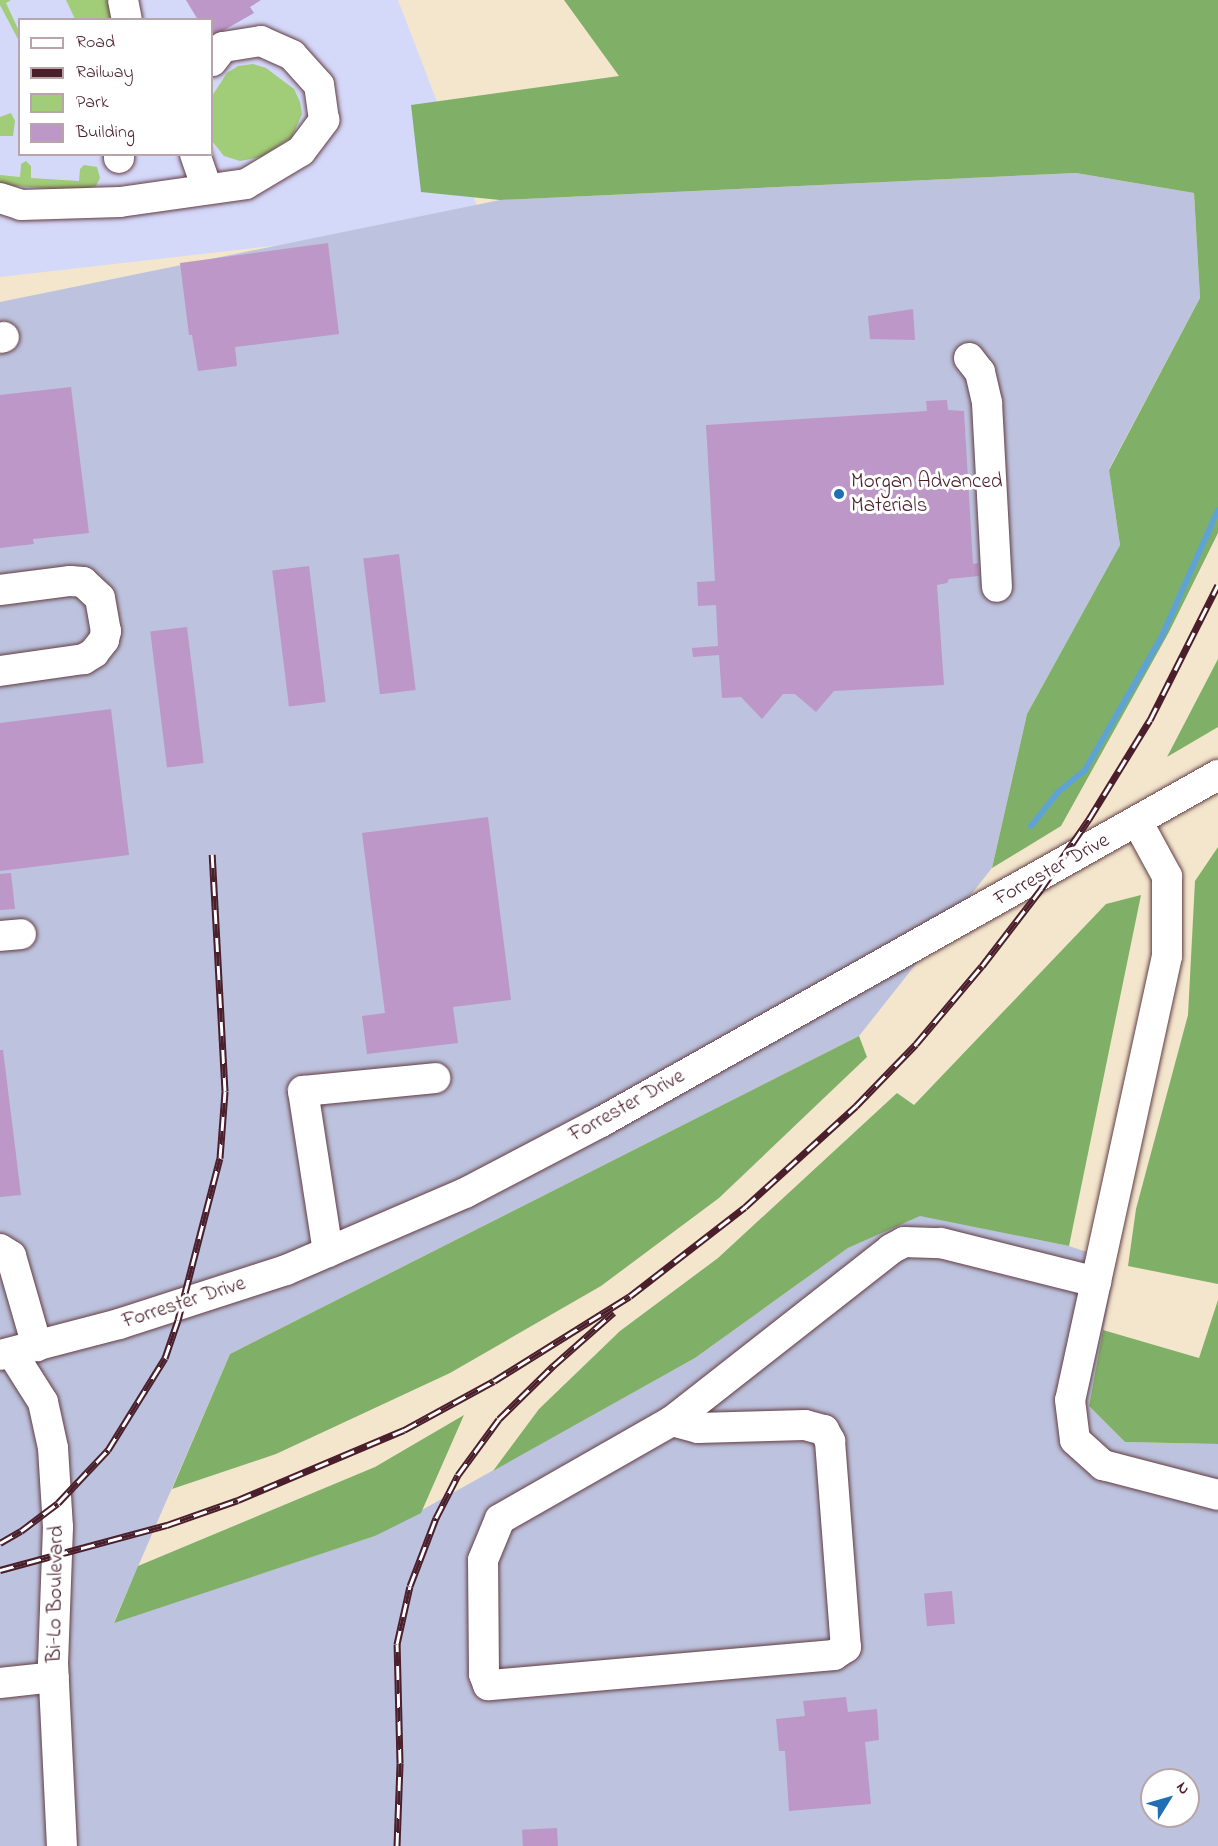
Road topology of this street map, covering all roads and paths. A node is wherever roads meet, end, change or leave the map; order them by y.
1 (123, 0) edge
2 (127, 18) edge
3 (213, 59) edge
4 (196, 156) edge
5 (207, 189) junction
6 (0, 198) edge
7 (969, 358) dead end
8 (996, 587) dead end
9 (0, 590) edge
10 (0, 671) edge
11 (1218, 775) edge
12 (1137, 821) junction
13 (435, 1078) dead end
14 (0, 1248) edge
15 (328, 1252) junction
16 (1096, 1281) junction
17 (12, 1301) edge
18 (16, 1351) edge
19 (672, 1421) junction
20 (1218, 1495) edge
21 (54, 1677) junction
22 (0, 1683) edge
23 (62, 1846) edge

1 - 2 street
3 - 5 street
4 - 5 street
5 - 6 street
7 - 8 street
9 - 10 street
11 - 12 street, Forrester Drive
12 - 15 street, Forrester Drive
12 - 16 street
13 - 15 street
14 - 17 street, Bi-Lo Boulevard
15 - 18 street, Forrester Drive
16 - 19 street
16 - 20 street
17 - 18 street, Bi-Lo Boulevard
18 - 21 street, Bi-Lo Boulevard
19 - 19 street
21 - 22 street
21 - 23 street, Bi-Lo Boulevard

